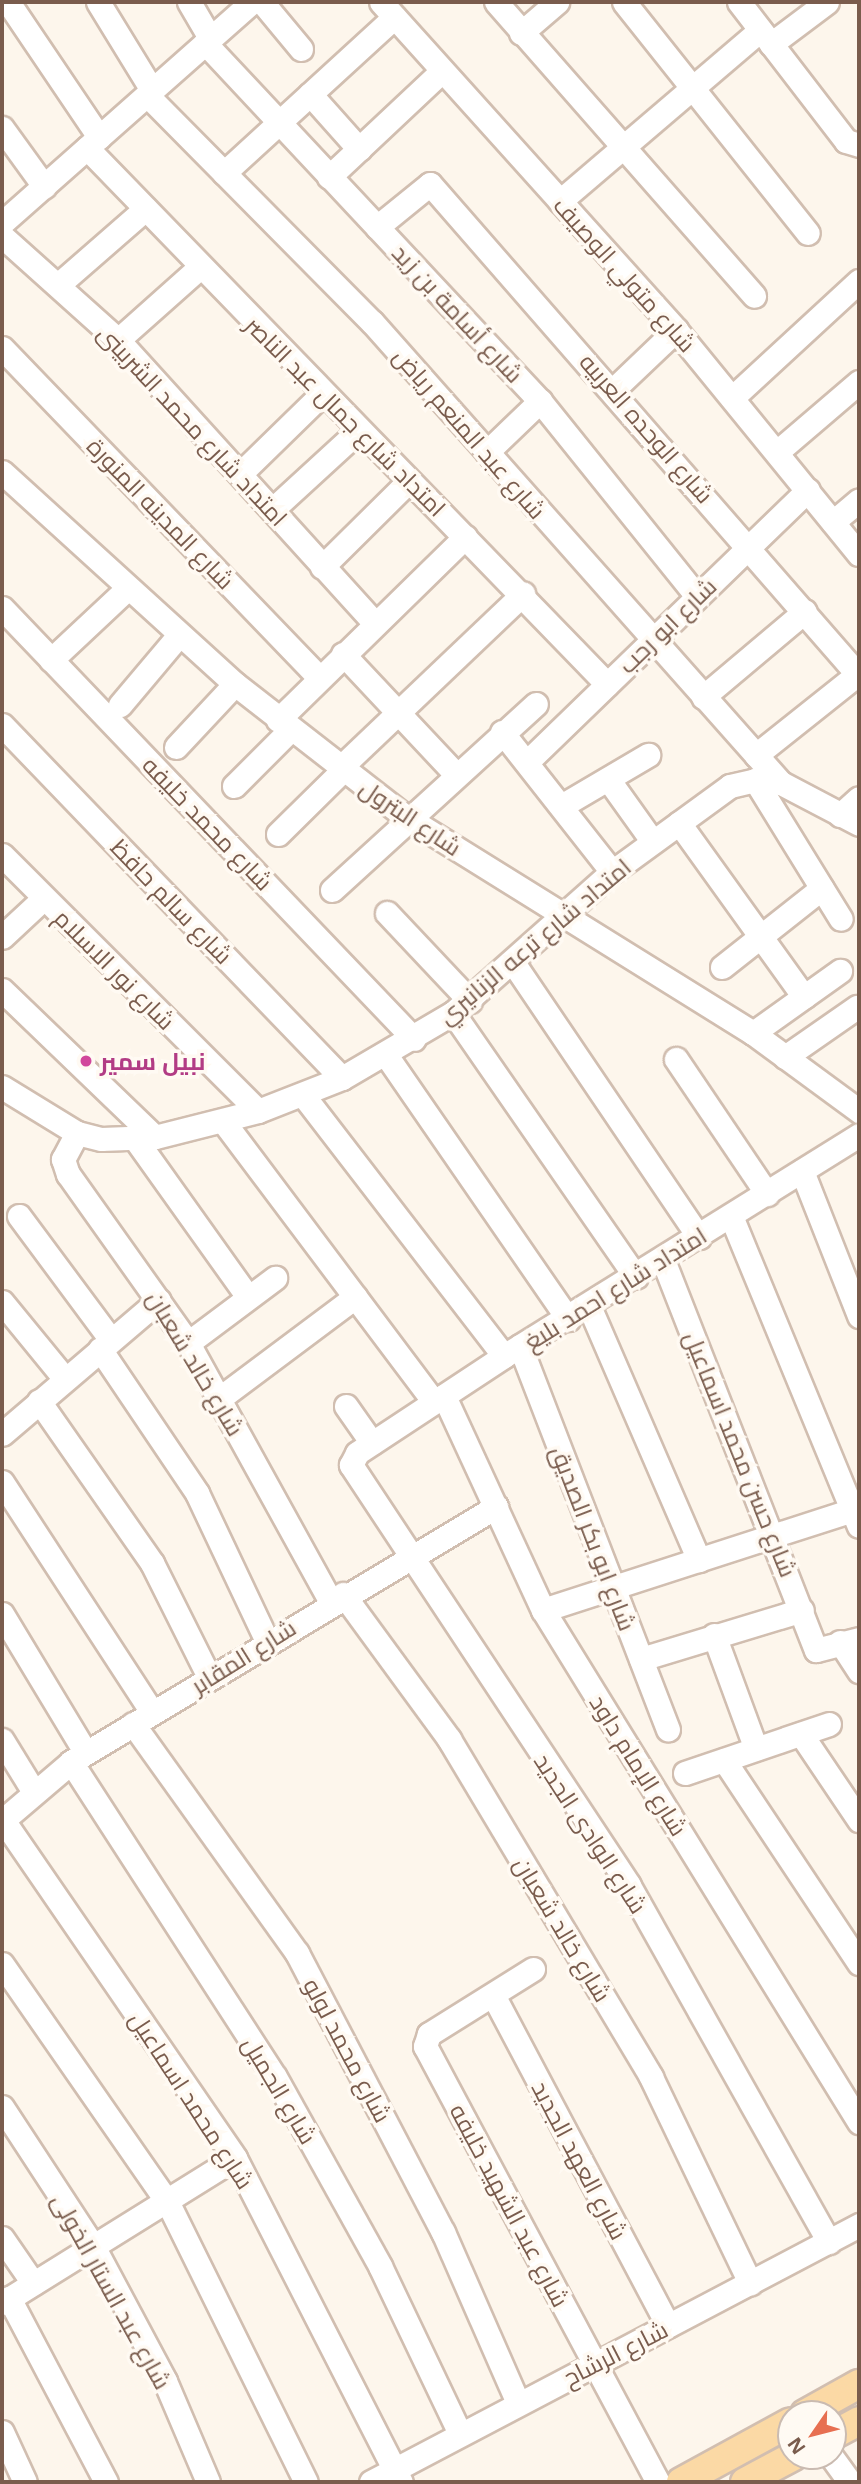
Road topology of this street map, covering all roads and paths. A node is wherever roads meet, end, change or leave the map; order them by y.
1 (8, 2) edge
2 (98, 2) edge
3 (189, 2) edge
4 (251, 2) edge
5 (262, 2) edge
6 (496, 2) edge
7 (557, 2) edge
8 (624, 2) edge
9 (739, 2) edge
10 (827, 2) edge
11 (387, 10) edge
12 (521, 33) junction
13 (766, 37) junction
14 (208, 41) junction
15 (301, 49) dead end
16 (442, 71) junction
17 (692, 88) junction
18 (150, 92) junction
19 (310, 94) junction
20 (277, 124) junction
21 (2, 128) edge
22 (93, 143) junction
23 (853, 143) edge
24 (624, 146) junction
25 (359, 149) junction
26 (224, 173) junction
27 (329, 177) junction
28 (44, 186) junction
29 (560, 201) junction
30 (145, 209) junction
31 (2, 223) edge
32 (377, 227) junction
33 (808, 233) dead end
34 (2, 236) edge
35 (200, 267) junction
36 (859, 281) edge
37 (58, 285) junction
38 (754, 296) dead end
39 (676, 330) junction
40 (118, 341) junction
41 (2, 348) edge
42 (859, 382) edge
43 (614, 388) junction
44 (322, 394) junction
45 (732, 398) junction
46 (540, 401) junction
47 (358, 431) junction
48 (487, 452) junction
49 (777, 452) junction
50 (2, 471) edge
51 (242, 472) junction
52 (409, 481) junction
53 (808, 490) junction
54 (859, 500) edge
55 (273, 509) junction
56 (833, 522) junction
57 (465, 537) junction
58 (750, 545) junction
59 (859, 554) edge
60 (322, 567) junction
61 (127, 589) junction
62 (523, 594) junction
63 (697, 596) junction
64 (2, 608) edge
65 (805, 611) junction
66 (374, 622) junction
67 (179, 635) junction
68 (651, 640) junction
69 (343, 654) junction
70 (51, 660) junction
71 (858, 675) edge
72 (320, 678) junction
73 (235, 684) junction
74 (607, 684) junction
75 (703, 697) junction
76 (536, 704) dead end
77 (120, 705) dead end
78 (400, 711) junction
79 (2, 725) edge
80 (284, 725) junction
81 (502, 732) junction
82 (176, 747) dead end
83 (648, 755) dead end
84 (756, 755) junction
85 (527, 762) junction
86 (341, 769) junction
87 (454, 772) junction
88 (608, 779) junction
89 (755, 779) junction
90 (781, 783) junction
91 (234, 786) dead end
92 (859, 798) edge
93 (563, 805) junction
94 (405, 817) junction
95 (850, 819) edge
96 (679, 823) junction
97 (278, 834) dead end
98 (653, 842) junction
99 (2, 855) edge
100 (612, 872) junction
101 (822, 888) junction
102 (332, 890) dead end
103 (44, 898) junction
104 (387, 913) dead end
105 (563, 915) junction
106 (841, 919) dead end
107 (2, 937) edge
108 (761, 937) junction
109 (514, 964) junction
110 (722, 967) dead end
111 (840, 971) dead end
112 (2, 990) edge
113 (804, 997) junction
114 (462, 1007) junction
115 (857, 1007) dead end
116 (753, 1033) junction
117 (414, 1039) junction
118 (386, 1055) junction
119 (785, 1057) junction
120 (676, 1059) dead end
121 (342, 1078) junction
122 (2, 1087) edge
123 (303, 1095) junction
124 (854, 1102) edge
125 (258, 1111) junction
126 (223, 1121) junction
127 (77, 1133) junction
128 (859, 1135) edge
129 (145, 1138) junction
130 (802, 1171) junction
131 (767, 1194) junction
132 (19, 1216) dead end
133 (731, 1216) junction
134 (699, 1237) junction
135 (663, 1259) junction
136 (636, 1277) junction
137 (275, 1278) dead end
138 (248, 1297) junction
139 (355, 1297) junction
140 (159, 1300) junction
141 (2, 1302) edge
142 (589, 1306) junction
143 (859, 1316) edge
144 (568, 1319) junction
145 (188, 1343) junction
146 (106, 1344) junction
147 (512, 1351) junction
148 (65, 1379) junction
149 (220, 1398) junction
150 (439, 1399) junction
151 (39, 1401) junction
152 (346, 1406) dead end
153 (6, 1422) edge
154 (373, 1443) junction
155 (2, 1482) edge
156 (496, 1507) junction
157 (857, 1515) edge
158 (775, 1535) junction
159 (406, 1556) junction
160 (699, 1560) junction
161 (614, 1587) junction
162 (337, 1598) junction
163 (802, 1609) junction
164 (543, 1610) junction
165 (2, 1614) edge
166 (714, 1635) junction
167 (267, 1641) junction
168 (850, 1641) edge
169 (641, 1659) junction
170 (859, 1671) edge
171 (209, 1676) junction
172 (143, 1718) junction
173 (829, 1724) dead end
174 (668, 1729) dead end
175 (801, 1734) junction
176 (2, 1740) edge
177 (756, 1749) junction
178 (79, 1758) junction
179 (724, 1760) junction
180 (685, 1773) dead end
181 (34, 1792) junction
182 (859, 1820) edge
183 (3, 1821) edge
184 (859, 1963) edge
185 (2, 1964) edge
186 (533, 1969) dead end
187 (492, 1995) junction
188 (2, 2107) edge
189 (859, 2122) edge
190 (235, 2158) junction
191 (167, 2201) junction
192 (859, 2225) edge
193 (2, 2238) edge
194 (829, 2242) junction
195 (93, 2246) junction
196 (33, 2283) junction
197 (750, 2283) junction
198 (5, 2301) edge
199 (668, 2326) junction
200 (595, 2363) junction
201 (859, 2384) edge
202 (830, 2400) edge
203 (518, 2403) junction
204 (777, 2430) edge
205 (2, 2432) edge
206 (460, 2434) junction
207 (777, 2465) edge
208 (397, 2476) edge
209 (25, 2482) edge
210 (106, 2482) edge
211 (208, 2482) edge
212 (306, 2482) edge
213 (371, 2482) edge
214 (658, 2482) edge
215 (681, 2482) edge
216 (747, 2482) edge

1 - 22 street, امتداد شارع جمال عبد الناصر
2 - 18 street, شارع عبد المنعم رياض
3 - 14 street, شارع أسامة بن زيد
4 - 14 street
5 - 15 street
6 - 12 street
7 - 12 street
8 - 17 street
9 - 13 street
10 - 13 street
11 - 16 street, شارع متولي الوصيف
11 - 19 street
12 - 24 street
13 - 17 street
13 - 23 street
14 - 18 street
14 - 20 street, شارع أسامة بن زيد
16 - 25 street
16 - 29 street, شارع متولي الوصيف
17 - 24 street
17 - 33 street
18 - 22 street
18 - 26 street, شارع عبد المنعم رياض
19 - 20 street
19 - 25 street
20 - 26 street
20 - 27 street, شارع أسامة بن زيد
21 - 28 street
22 - 28 street
22 - 30 street, امتداد شارع جمال عبد الناصر
24 - 29 street
24 - 38 street
25 - 27 street
26 - 48 street, شارع عبد المنعم رياض
27 - 32 street, شارع أسامة بن زيد
28 - 31 street
29 - 39 street, شارع متولي الوصيف
30 - 35 street, امتداد شارع جمال عبد الناصر
30 - 37 street
32 - 43 street, شارع الوحده العربيه
32 - 46 street, شارع أسامة بن زيد
34 - 37 street, امتداد شارع محمد الشربينى
35 - 40 street
35 - 44 street, امتداد شارع جمال عبد الناصر
36 - 45 street
37 - 40 street, امتداد شارع محمد الشربينى
39 - 43 street
39 - 45 street, شارع متولي الوصيف
40 - 51 street, امتداد شارع محمد الشربينى
41 - 72 street, شارع المدينه المنورة
42 - 49 street
43 - 58 street, شارع الوحده العربيه
44 - 47 street, امتداد شارع جمال عبد الناصر
44 - 51 street
45 - 49 street, شارع متولي الوصيف
46 - 48 street
46 - 63 street, شارع أسامة بن زيد
47 - 52 street, امتداد شارع جمال عبد الناصر
47 - 55 street
48 - 68 street, شارع عبد المنعم رياض
49 - 53 street, شارع متولي الوصيف
50 - 61 street, شارع البترول
51 - 55 street, امتداد شارع محمد الشربينى
52 - 57 street, امتداد شارع جمال عبد الناصر
52 - 60 street
53 - 56 street, شارع متولي الوصيف
53 - 58 street, شارع ابو رجب
54 - 56 street
55 - 60 street, امتداد شارع محمد الشربينى
56 - 59 street, شارع متولي الوصيف
57 - 62 street, امتداد شارع جمال عبد الناصر
57 - 66 street
58 - 63 street, شارع ابو رجب
58 - 65 street, شارع الوحده العربيه
60 - 66 street, امتداد شارع محمد الشربينى
61 - 67 street, شارع البترول
61 - 70 street
62 - 74 street, امتداد شارع جمال عبد الناصر
62 - 78 street
63 - 68 street, شارع ابو رجب
64 - 70 street, شارع محمد خليفه
65 - 71 street, شارع الوحده العربيه
65 - 75 street
66 - 69 street
67 - 73 street, شارع البترول
67 - 77 street
68 - 74 street, شارع ابو رجب
68 - 75 street, شارع عبد المنعم رياض
69 - 72 street
69 - 78 street
70 - 117 street, شارع محمد خليفه
71 - 84 street
72 - 80 street
73 - 80 street, شارع البترول
73 - 82 street
74 - 85 street, شارع ابو رجب
75 - 84 street, شارع عبد المنعم رياض
76 - 81 street
78 - 86 street
78 - 87 street
79 - 121 street, شارع سالم حافظ
80 - 86 street, شارع البترول
80 - 91 street
81 - 85 street
81 - 87 street
83 - 88 street
84 - 90 street, شارع عبد المنعم رياض
85 - 93 street
86 - 94 street, شارع البترول
86 - 97 street
87 - 94 street
88 - 93 street
88 - 98 street
89 - 90 street, امتداد شارع ترعه الزنانيري
89 - 96 street, امتداد شارع ترعه الزنانيري
89 - 101 street
90 - 95 street, امتداد شارع ترعه الزنانيري
92 - 95 street
93 - 100 street
94 - 102 street
94 - 105 street, شارع البترول
96 - 98 street, امتداد شارع ترعه الزنانيري
96 - 108 street
98 - 100 street, امتداد شارع ترعه الزنانيري
99 - 103 street, شارع نور الاسلام
100 - 105 street, امتداد شارع ترعه الزنانيري
101 - 106 street
101 - 108 street
103 - 107 street
103 - 125 street, شارع نور الاسلام
104 - 114 street
105 - 109 street, امتداد شارع ترعه الزنانيري
105 - 116 street, شارع البترول
108 - 110 street
108 - 113 street
109 - 114 street, امتداد شارع ترعه الزنانيري
109 - 134 street
111 - 113 street
112 - 129 street
113 - 116 street
114 - 117 street, امتداد شارع ترعه الزنانيري
114 - 136 street
115 - 119 street
116 - 119 street, شارع البترول
117 - 118 street, امتداد شارع ترعه الزنانيري
118 - 121 street, امتداد شارع ترعه الزنانيري
118 - 144 street
119 - 124 street, شارع البترول
120 - 131 street
121 - 123 street, امتداد شارع ترعه الزنانيري
122 - 127 street
123 - 125 street, امتداد شارع ترعه الزنانيري
123 - 147 street, شارع ابو بكر الصديق
125 - 126 street, امتداد شارع ترعه الزنانيري
126 - 129 street, امتداد شارع ترعه الزنانيري
126 - 139 street, شارع الإمام داود
127 - 129 street
127 - 140 street, شارع خالد شعبان
128 - 130 street, امتداد شارع احمد بليغ
129 - 138 street
130 - 131 street, امتداد شارع احمد بليغ
130 - 143 street
131 - 133 street, امتداد شارع احمد بليغ
132 - 146 street
133 - 134 street, امتداد شارع احمد بليغ
133 - 157 street
134 - 135 street, امتداد شارع احمد بليغ
135 - 136 street, امتداد شارع احمد بليغ
135 - 158 street, شارع حسن محمد اسماعيل
136 - 142 street, امتداد شارع احمد بليغ
137 - 138 street
138 - 145 street
139 - 149 street
139 - 150 street, شارع الإمام داود
140 - 145 street, شارع خالد شعبان
140 - 146 street
141 - 148 street
142 - 144 street, امتداد شارع احمد بليغ
142 - 160 street
144 - 147 street, امتداد شارع احمد بليغ
145 - 149 street, شارع خالد شعبان
146 - 148 street
146 - 167 street
147 - 150 street, امتداد شارع احمد بليغ
147 - 161 street, شارع ابو بكر الصديق
148 - 151 street
149 - 162 street, شارع خالد شعبان
150 - 154 street, امتداد شارع احمد بليغ
150 - 156 street, شارع الإمام داود
151 - 153 street
151 - 171 street
152 - 154 street
154 - 159 street, شارع الوادى الجديد
155 - 172 street, شارع محمد لولو
156 - 159 street, شارع المقابر
156 - 164 street, شارع الإمام داود
157 - 158 street
158 - 160 street
158 - 163 street, شارع حسن محمد اسماعيل
159 - 162 street, شارع المقابر
159 - 194 street, شارع الوادى الجديد
160 - 161 street
161 - 164 street
161 - 169 street, شارع ابو بكر الصديق
162 - 167 street, شارع المقابر
162 - 197 street, شارع خالد شعبان
163 - 166 street
163 - 168 street, شارع حسن محمد اسماعيل
164 - 189 street, شارع الإمام داود
165 - 178 street, شارع الجميل
166 - 169 street
166 - 177 street
167 - 171 street, شارع المقابر
168 - 170 street
169 - 174 street, شارع ابو بكر الصديق
171 - 172 street, شارع المقابر
172 - 178 street, شارع المقابر
172 - 203 street, شارع محمد لولو
173 - 175 street
175 - 177 street
175 - 182 street
176 - 181 street
177 - 179 street
178 - 181 street, شارع المقابر
178 - 206 street, شارع الجميل
179 - 180 street
179 - 184 street
181 - 183 street, شارع المقابر
183 - 190 street, شارع محمد اسماعيل
185 - 191 street
186 - 187 street
187 - 199 street, شارع العهد الجديد
187 - 200 street, شارع عبد الشهيد خليفه
188 - 195 street, شارع عبد الستار الخولى
190 - 191 street
190 - 208 street, شارع محمد اسماعيل
191 - 195 street
191 - 212 street
192 - 194 street, شارع الرشاح
193 - 196 street
194 - 197 street, شارع الرشاح
195 - 196 street
195 - 211 street, شارع عبد الستار الخولى
196 - 198 street
197 - 199 street, شارع الرشاح
198 - 210 street
199 - 200 street, شارع الرشاح
200 - 203 street, شارع الرشاح
200 - 214 street, شارع عبد الشهيد خليفه
201 - 202 main road
203 - 206 street, شارع الرشاح
204 - 215 main road
205 - 209 street
206 - 208 street, شارع الرشاح
207 - 216 main road
208 - 213 street, شارع الرشاح

